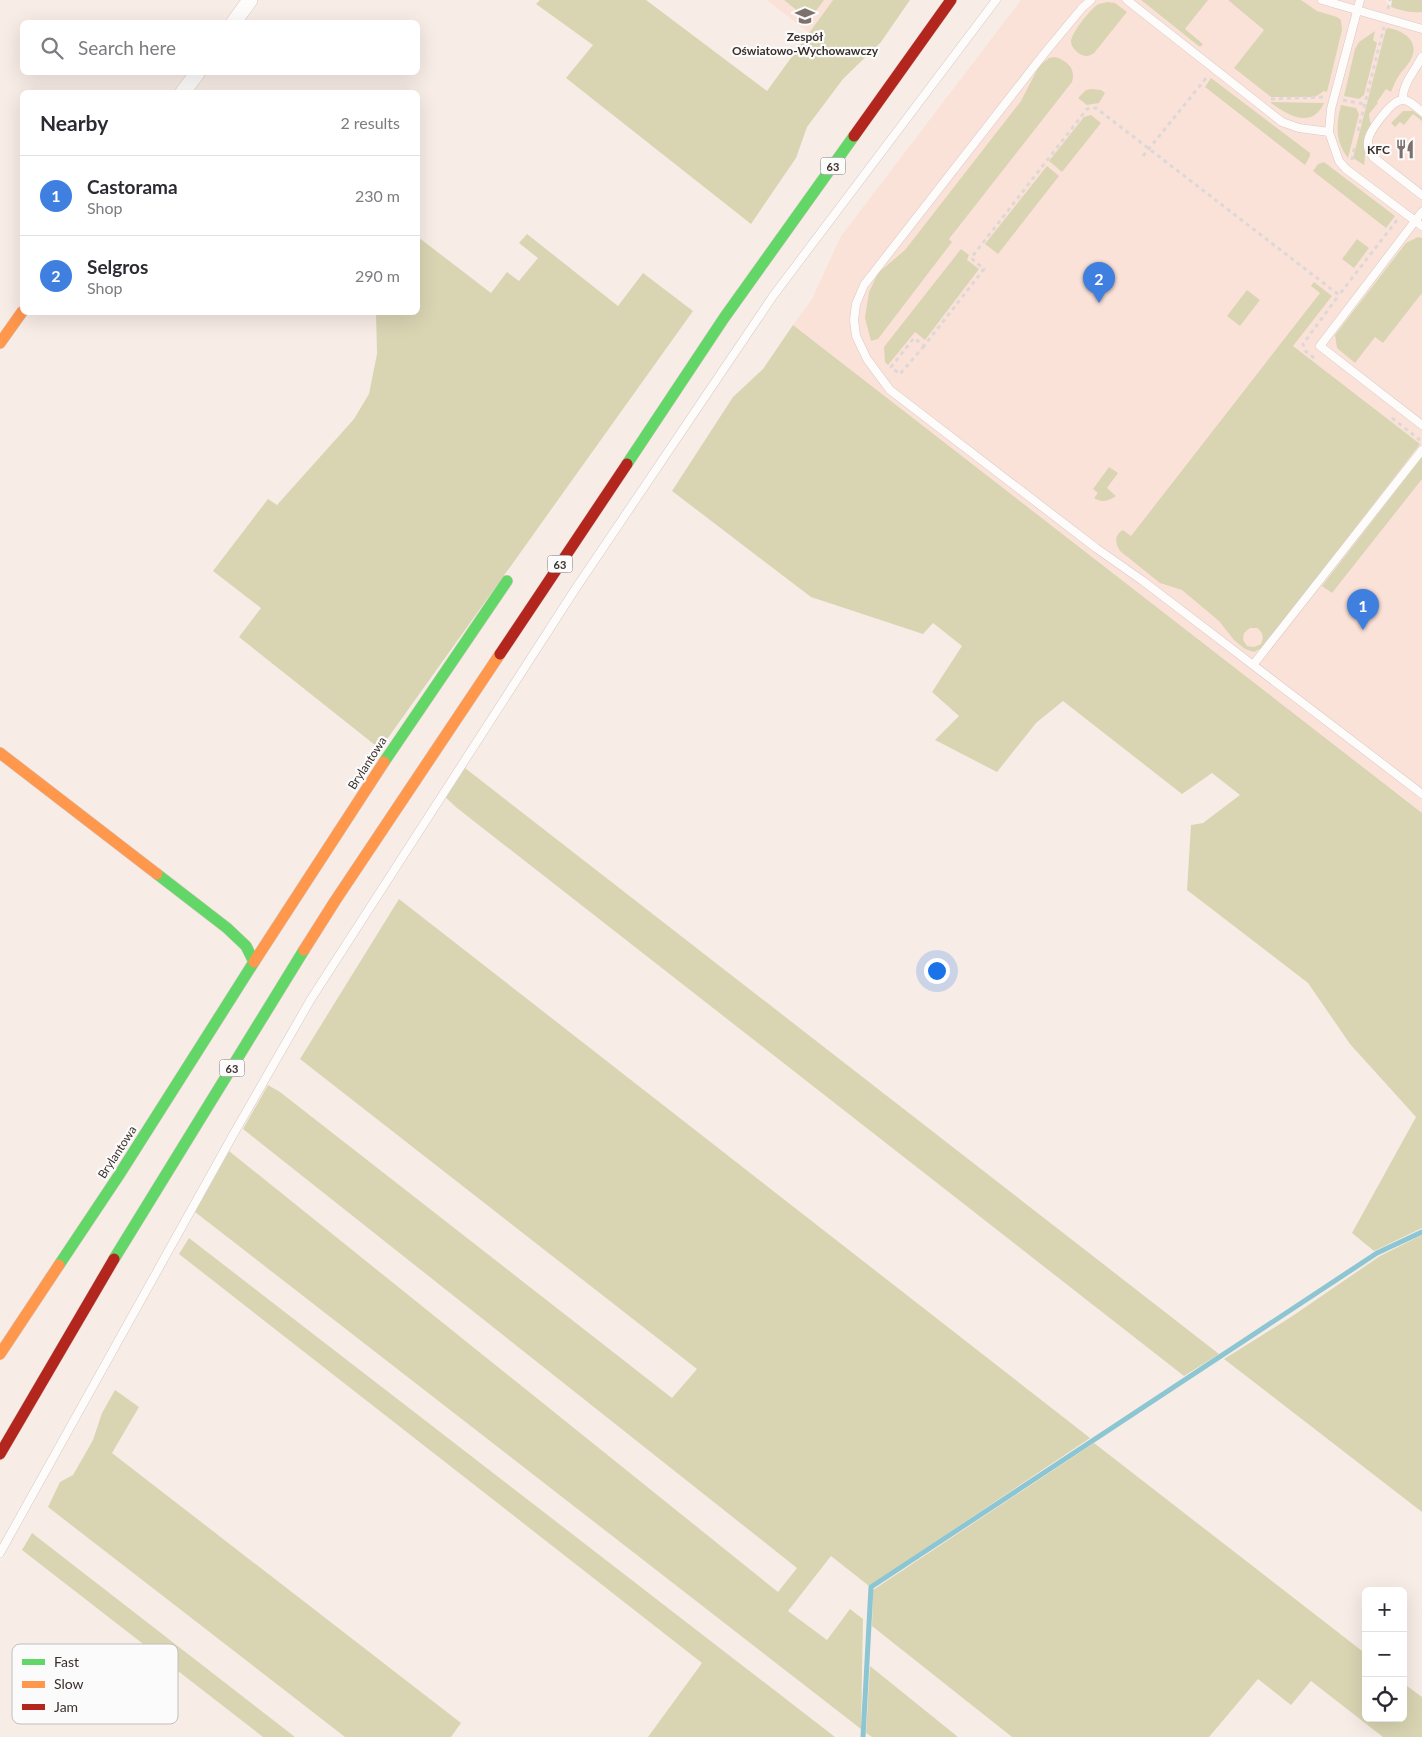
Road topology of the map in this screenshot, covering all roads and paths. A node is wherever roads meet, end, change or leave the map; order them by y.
1 (250, 0) edge
2 (952, 0) edge
3 (996, 0) edge
4 (1091, 0) edge
5 (1127, 0) edge
6 (1322, 0) edge
7 (1360, 0) edge
8 (1358, 10) junction
9 (235, 20) edge
10 (1422, 29) edge
11 (1422, 57) edge
12 (196, 75) edge
13 (184, 90) edge
14 (1402, 100) junction
15 (1422, 112) edge
16 (1329, 132) junction
17 (1422, 195) edge
18 (1403, 212) junction
19 (1422, 212) edge
20 (1415, 221) junction
21 (1422, 226) edge
22 (20, 315) edge
23 (0, 343) edge
24 (924, 346) junction
25 (1422, 425) edge
26 (1422, 450) edge
27 (507, 581) dead end
28 (1253, 665) junction
29 (0, 754) edge
30 (1422, 794) edge
31 (254, 962) junction
32 (0, 1354) edge
33 (0, 1454) edge
34 (0, 1554) edge

1 - 9 street
2 - 33 main road, 63
3 - 34 lane
4 - 28 lane
5 - 16 lane
6 - 8 lane
7 - 8 lane
8 - 10 lane
8 - 16 lane
11 - 14 lane
12 - 13 street
14 - 15 lane
14 - 17 lane
16 - 18 lane
18 - 20 lane
18 - 24 path
19 - 20 lane
20 - 21 lane
20 - 25 lane
22 - 23 main road
24 - 24 path
26 - 28 lane
27 - 31 main road, Brylantowa
28 - 30 lane
29 - 31 main road
31 - 32 main road, Brylantowa

